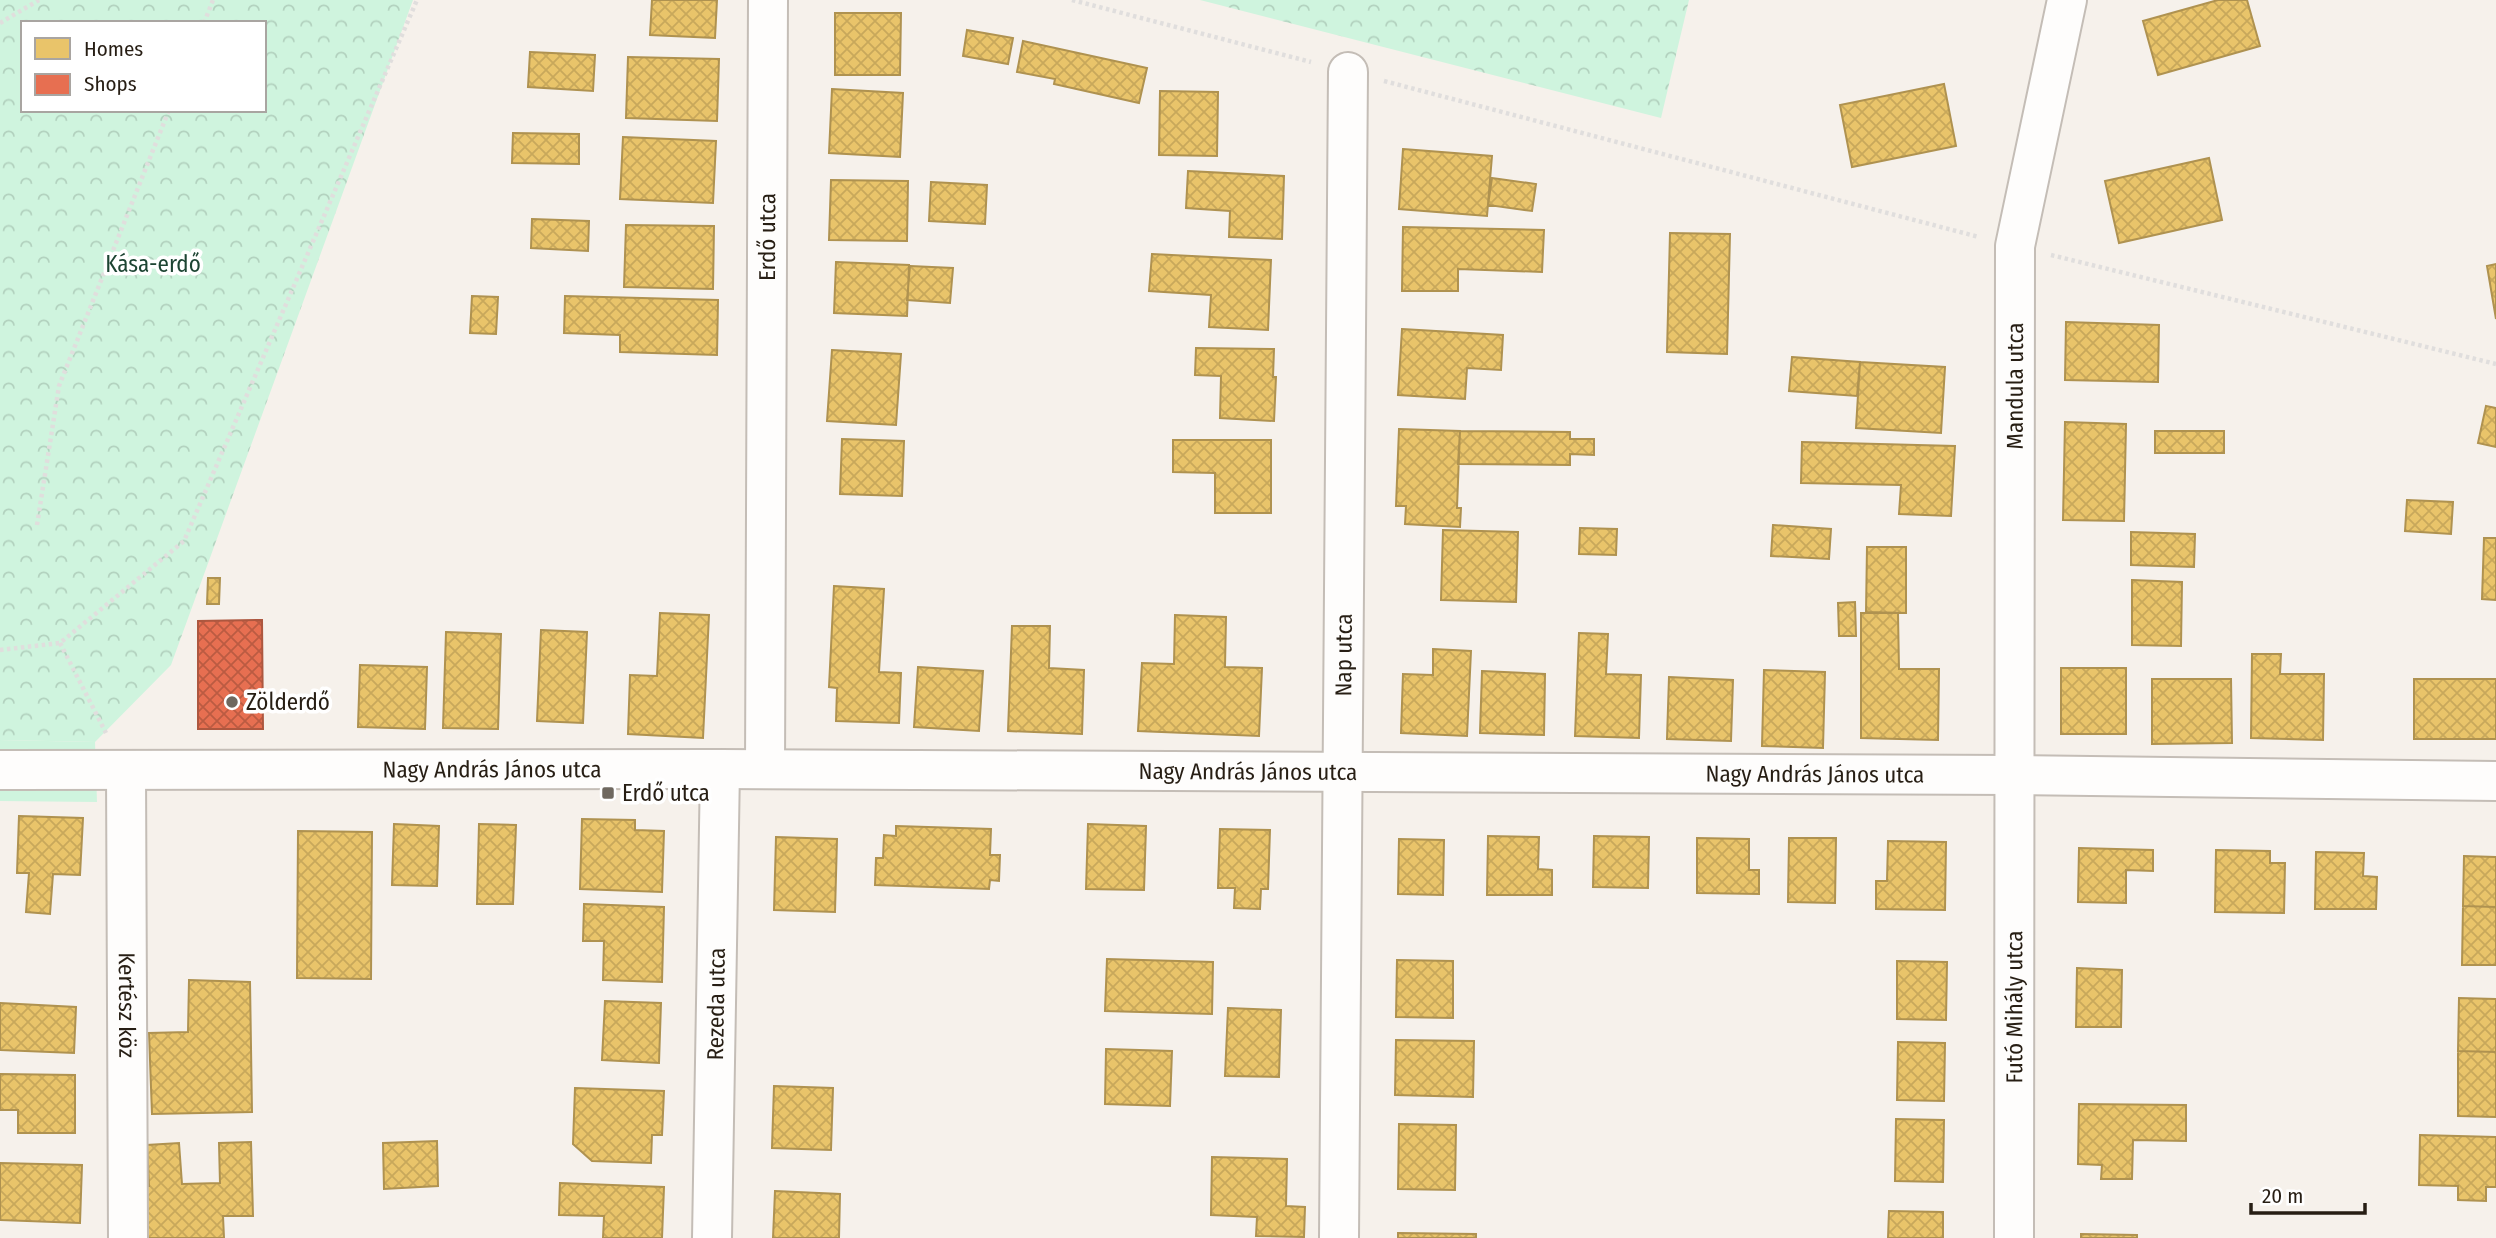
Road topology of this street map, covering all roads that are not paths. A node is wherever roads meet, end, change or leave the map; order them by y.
1 (768, 0) edge
2 (2067, 0) edge
3 (1348, 72) road end
4 (720, 769) junction
5 (765, 769) junction
6 (0, 770) edge
7 (126, 771) junction
8 (1344, 773) junction
9 (2013, 775) junction
10 (2496, 781) edge
11 (128, 1238) edge
12 (712, 1238) edge
13 (1339, 1238) edge
14 (2014, 1238) edge

1 - 5 street, Erdő utca
2 - 9 street, Mandula utca
3 - 8 street, Nap utca
4 - 5 street, Nagy András János utca
4 - 7 street, Nagy András János utca
4 - 12 street, Rezeda utca
5 - 8 street, Nagy András János utca
6 - 7 street, Nagy András János utca
7 - 11 street, Kertész köz
8 - 9 street, Nagy András János utca
8 - 13 street, Nap utca
9 - 10 street, Nagy András János utca
9 - 14 street, Futó Mihály utca

